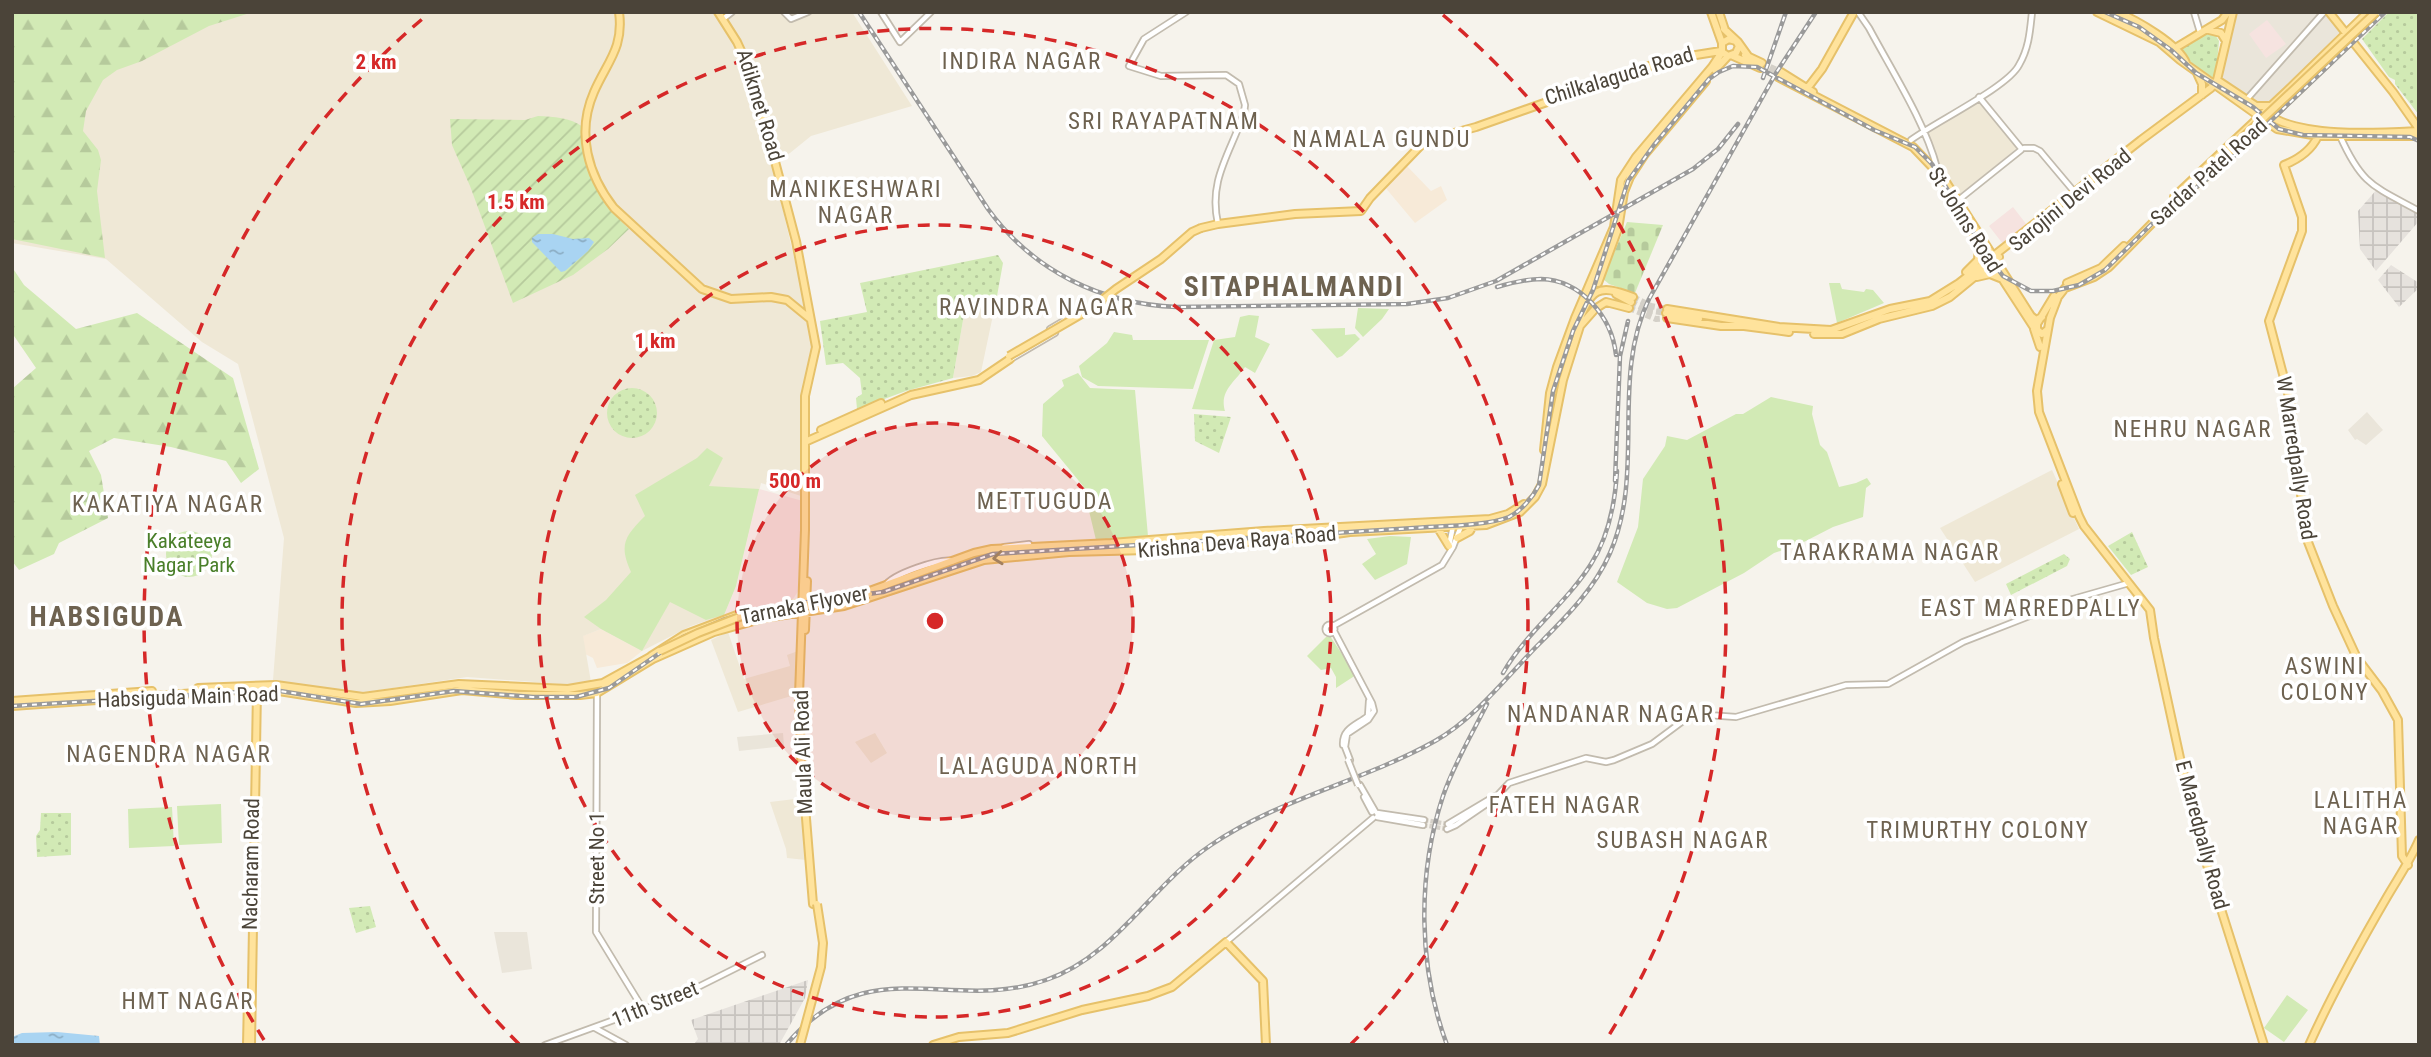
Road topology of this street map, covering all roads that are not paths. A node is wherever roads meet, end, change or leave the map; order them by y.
1 (619, 12) edge
2 (732, 12) edge
3 (784, 12) edge
4 (808, 12) edge
5 (881, 12) edge
6 (931, 12) edge
7 (1186, 12) edge
8 (1855, 12) edge
9 (2032, 12) edge
10 (2097, 12) edge
11 (2117, 12) edge
12 (2194, 12) edge
13 (2329, 12) edge
14 (2375, 13) edge
15 (1715, 14) edge
16 (2230, 14) edge
17 (722, 15) edge
18 (2356, 23) junction
19 (1725, 30) junction
20 (1736, 30) dead end
21 (2348, 30) junction
22 (2200, 32) junction
23 (2226, 41) junction
24 (1725, 49) junction
25 (1739, 49) junction
26 (2173, 49) junction
27 (1748, 56) junction
28 (2196, 71) junction
29 (1780, 74) tunnel mouth
30 (2307, 78) junction
31 (1813, 82) junction
32 (2215, 83) junction
33 (1805, 89) junction
34 (2202, 95) junction
35 (1820, 96) junction
36 (1979, 97) junction
37 (2247, 99) junction
38 (2268, 118) junction
39 (2419, 122) edge
40 (1923, 131) junction
41 (2419, 134) edge
42 (2318, 136) junction
43 (2340, 136) junction
44 (1911, 140) junction
45 (2022, 148) junction
46 (1936, 169) junction
47 (2201, 175) junction
48 (2180, 191) junction
49 (2076, 194) junction
50 (2176, 199) junction
51 (1956, 202) junction
52 (2419, 211) edge
53 (1218, 224) junction
54 (1979, 242) junction
55 (1992, 258) junction
56 (1973, 279) junction
57 (2003, 281) junction
58 (1593, 288) junction
59 (1608, 290) junction
60 (1615, 294) junction
61 (807, 298) junction
62 (1932, 300) junction
63 (1609, 302) junction
64 (1631, 302) junction
65 (796, 305) junction
66 (1666, 313) tunnel mouth
67 (1882, 315) junction
68 (2044, 316) junction
69 (814, 325) junction
70 (2039, 330) junction
71 (2040, 347) junction
72 (1008, 358) junction
73 (1552, 407) junction
74 (807, 439) junction
75 (1453, 526) junction
76 (1462, 526) junction
77 (1473, 526) junction
78 (1438, 528) junction
79 (1288, 533) junction
80 (1457, 538) junction
81 (1054, 546) junction
82 (1030, 547) junction
83 (1112, 547) junction
84 (1003, 548) junction
85 (1450, 548) junction
86 (1030, 555) junction
87 (2110, 560) junction
88 (2129, 583) junction
89 (882, 591) junction
90 (805, 599) junction
91 (818, 611) junction
92 (804, 613) junction
93 (806, 625) junction
94 (652, 658) junction
95 (254, 686) junction
96 (454, 688) junction
97 (272, 690) junction
98 (243, 691) junction
99 (553, 692) junction
100 (597, 693) junction
101 (128, 695) junction
102 (254, 702) junction
103 (12, 704) edge
104 (1374, 814) junction
105 (1424, 823) tunnel mouth
106 (1448, 826) tunnel mouth
107 (808, 832) junction
108 (2419, 841) edge
109 (2408, 865) junction
110 (1226, 942) junction
111 (762, 955) dead end
112 (643, 1009) junction
113 (594, 1028) junction
114 (249, 1045) edge
115 (545, 1045) edge
116 (626, 1045) edge
117 (798, 1045) edge
118 (933, 1045) edge
119 (1266, 1045) edge
120 (2264, 1045) edge
121 (2309, 1045) edge

1 - 65 main road
2 - 17 street
3 - 4 street
5 - 6 street
7 - 53 street
8 - 31 main road
8 - 33 main road
8 - 40 street
9 - 36 street
10 - 26 main road
11 - 26 main road
12 - 22 street
13 - 21 main road
13 - 37 street
14 - 18 main road, Sardar Patel Road
14 - 21 main road, Sardar Patel Road
14 - 47 main road, bridge
15 - 19 main road
15 - 24 main road
16 - 22 main road
16 - 23 main road
17 - 61 main road, Adikmet Road
17 - 69 main road, Adikmet Road
18 - 21 main road, Sardar Patel Road
18 - 21 main road
19 - 20 main road
19 - 24 main road
19 - 27 main road
21 - 30 main road, Sardar Patel Road
21 - 30 main road, Sardar Patel Road
21 - 39 main road
21 - 41 main road
22 - 23 main road
22 - 26 main road
23 - 32 main road
24 - 25 main road, Krishna Deva Raya Road
24 - 25 main road
24 - 27 main road
24 - 53 main road, Chilkalaguda Road
24 - 58 main road, Krishna Deva Raya Road
25 - 27 main road
26 - 28 main road
28 - 32 main road
28 - 34 main road
29 - 33 main road, St Johns Road
30 - 38 main road, Sardar Patel Road
31 - 33 main road
31 - 35 main road
32 - 34 main road, Sarojini Devi Road
32 - 37 main road
32 - 38 main road
33 - 35 main road, St Johns Road
33 - 46 main road, St Johns Road
34 - 49 main road, Sarojini Devi Road
35 - 44 main road, St Johns Road
36 - 40 street
36 - 45 street
37 - 38 main road
38 - 41 main road
38 - 42 main road
38 - 48 main road, Sardar Patel Road
38 - 50 main road, Sardar Patel Road
40 - 44 street
40 - 46 street
41 - 43 main road
42 - 43 main road
42 - 109 main road, W Marredpally Road
43 - 52 street
44 - 46 main road, St Johns Road
45 - 49 street
45 - 51 street
46 - 51 main road, St Johns Road
47 - 48 main road
47 - 50 main road
48 - 68 main road, Sardar Patel Road
49 - 55 main road, Sarojini Devi Road
50 - 70 main road, Sardar Patel Road
51 - 54 main road, St Johns Road
51 - 55 main road, St Johns Road
53 - 72 main road, Chilkalaguda Road, bridge
54 - 55 main road, St Johns Road
54 - 62 main road
55 - 56 main road
55 - 57 main road, St Johns Road
55 - 62 main road
55 - 68 main road, St Johns Road
56 - 57 main road
56 - 67 main road
57 - 70 main road, St Johns Road
58 - 59 main road
58 - 73 main road, Krishna Deva Raya Road
59 - 60 main road
59 - 63 main road
59 - 64 main road
60 - 63 main road
60 - 64 main road
61 - 65 main road
61 - 69 main road, Adikmet Road
62 - 67 main road
63 - 64 main road
63 - 73 main road, Krishna Deva Raya Road
65 - 69 main road
66 - 67 main road
68 - 70 main road, Sardar Patel Road
69 - 74 main road
70 - 71 main road, St Johns Road
70 - 71 main road, E Maredpally Road
70 - 87 main road, E Maredpally Road
71 - 87 main road, E Maredpally Road
72 - 72 street
72 - 74 main road, Chilkalaguda Road
73 - 77 main road, Krishna Deva Raya Road
73 - 79 main road, Krishna Deva Raya Road
74 - 90 main road
75 - 76 main road, Krishna Deva Raya Road
75 - 78 main road, Krishna Deva Raya Road
75 - 85 street
76 - 77 main road, Krishna Deva Raya Road
76 - 80 street
77 - 80 main road
78 - 79 main road, Krishna Deva Raya Road
78 - 85 main road
79 - 83 main road, Krishna Deva Raya Road
80 - 85 street
81 - 82 main road, Krishna Deva Raya Road
81 - 83 main road, Krishna Deva Raya Road
81 - 84 street
82 - 84 main road, Krishna Deva Raya Road
82 - 86 main road
83 - 86 main road, Krishna Deva Raya Road
84 - 89 main road, Krishna Deva Raya Road
85 - 104 street, bridge
86 -> 89 main road, Krishna Deva Raya Road
87 - 88 main road, E Maredpally Road
88 - 106 street
88 - 120 main road, E Maredpally Road
89 - 90 main road, Krishna Deva Raya Road
89 - 91 main road, Krishna Deva Raya Road
89 - 94 main road, Tarnaka Flyover, bridge
90 - 92 main road
90 - 94 main road
91 - 92 main road, Krishna Deva Raya Road
91 - 93 main road
92 - 93 main road, Maula Ali Road
92 - 94 main road, Habsiguda Main Road
92 - 107 main road, Maula Ali Road
93 - 107 main road, Maula Ali Road
94 - 99 main road, Habsiguda Main Road
94 - 100 main road, Habsiguda Main Road
95 - 96 main road, Habsiguda Main Road
95 - 97 main road, Habsiguda Main Road
95 - 98 main road, Habsiguda Main Road
95 - 101 main road, Habsiguda Main Road
95 - 102 main road, Nacharam Road
96 - 97 main road, Habsiguda Main Road
96 - 99 main road, Habsiguda Main Road
97 - 102 main road
98 - 101 main road, Habsiguda Main Road
98 - 102 main road
99 - 100 main road, Habsiguda Main Road
100 - 112 street, Street No 1
101 - 103 main road, Habsiguda Main Road
102 - 114 main road, Nacharam Road
104 - 105 street
104 - 110 street
107 - 117 main road, Maula Ali Road, bridge
108 - 109 main road
109 - 121 main road
110 - 118 main road
110 - 119 main road
111 - 112 street, 11th Street
112 - 113 street, 11th Street
113 - 115 street, 11th Street
113 - 116 street

